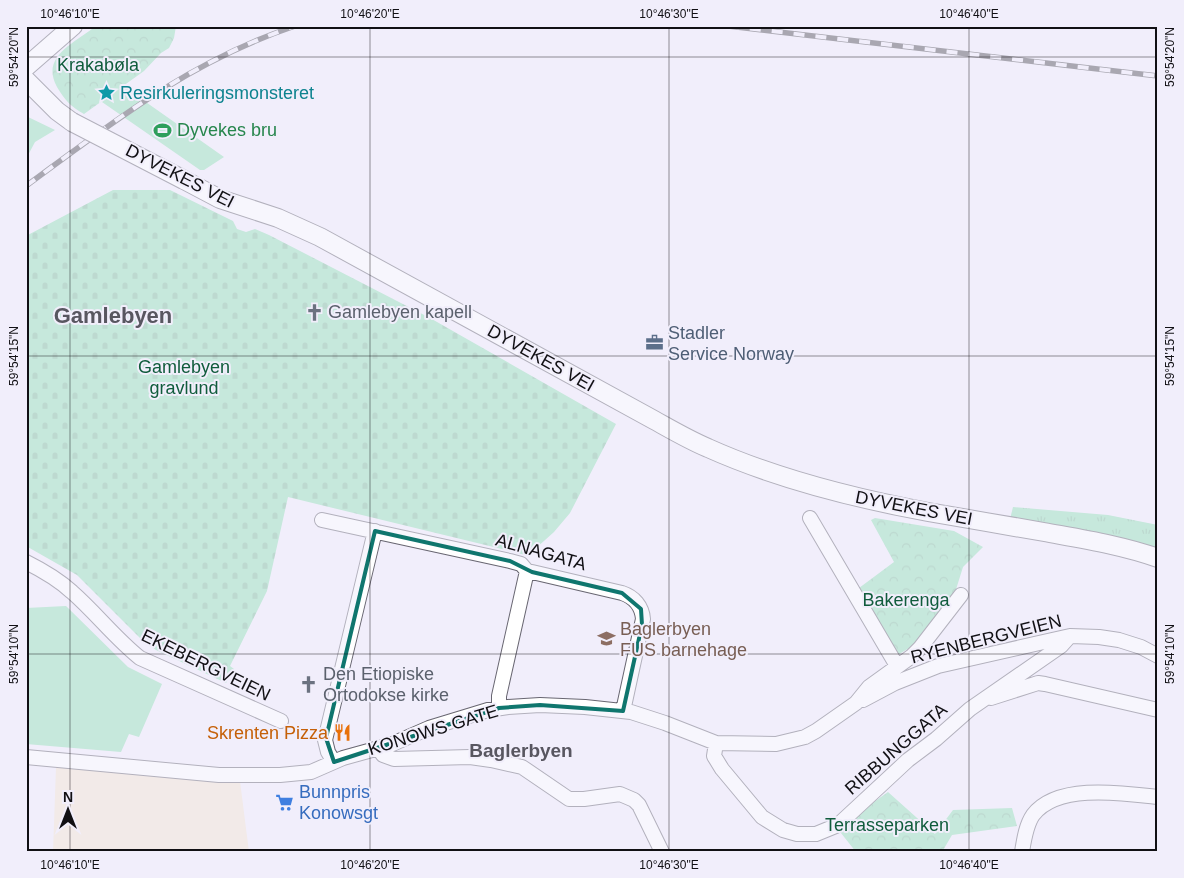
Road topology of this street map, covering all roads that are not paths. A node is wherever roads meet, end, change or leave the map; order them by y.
1 (73, 26) edge
2 (26, 67) edge
3 (26, 80) edge
4 (810, 518) dead end
5 (322, 520) dead end
6 (375, 531) junction
7 (1158, 558) edge
8 (26, 562) edge
9 (527, 571) junction
10 (961, 595) dead end
11 (1070, 636) junction
12 (1158, 656) edge
13 (897, 666) junction
14 (983, 700) junction
15 (856, 703) junction
16 (499, 708) junction
17 (1158, 710) edge
18 (623, 711) junction
19 (281, 721) dead end
20 (716, 743) junction
21 (378, 748) junction
22 (26, 757) edge
23 (334, 762) junction
24 (1158, 797) edge
25 (662, 852) edge
26 (1022, 852) edge

1 - 2 street
3 - 7 street, DYVEKES VEI, bridge
4 - 13 street
5 - 6 street, ALNAGATA
6 - 9 street, ALNAGATA
6 - 23 street
8 - 19 street, EKEBERGVEIEN
9 - 16 street
9 - 18 street, ALNAGATA
10 - 13 street, KONOWS GATE
11 - 12 street, RYENBERGVEIEN
11 - 14 street, RIBBUNGGATA
11 - 15 street, RYENBERGVEIEN
13 - 15 street, KONOWS GATE
14 - 17 street
14 - 20 street, RIBBUNGGATA
15 - 20 street, KONOWS GATE
16 - 18 street, KONOWS GATE
16 - 21 street, KONOWS GATE
18 - 20 street, KONOWS GATE
21 - 23 street, KONOWS GATE
21 - 25 street
22 - 23 street, KONOWS GATE
24 - 26 street

